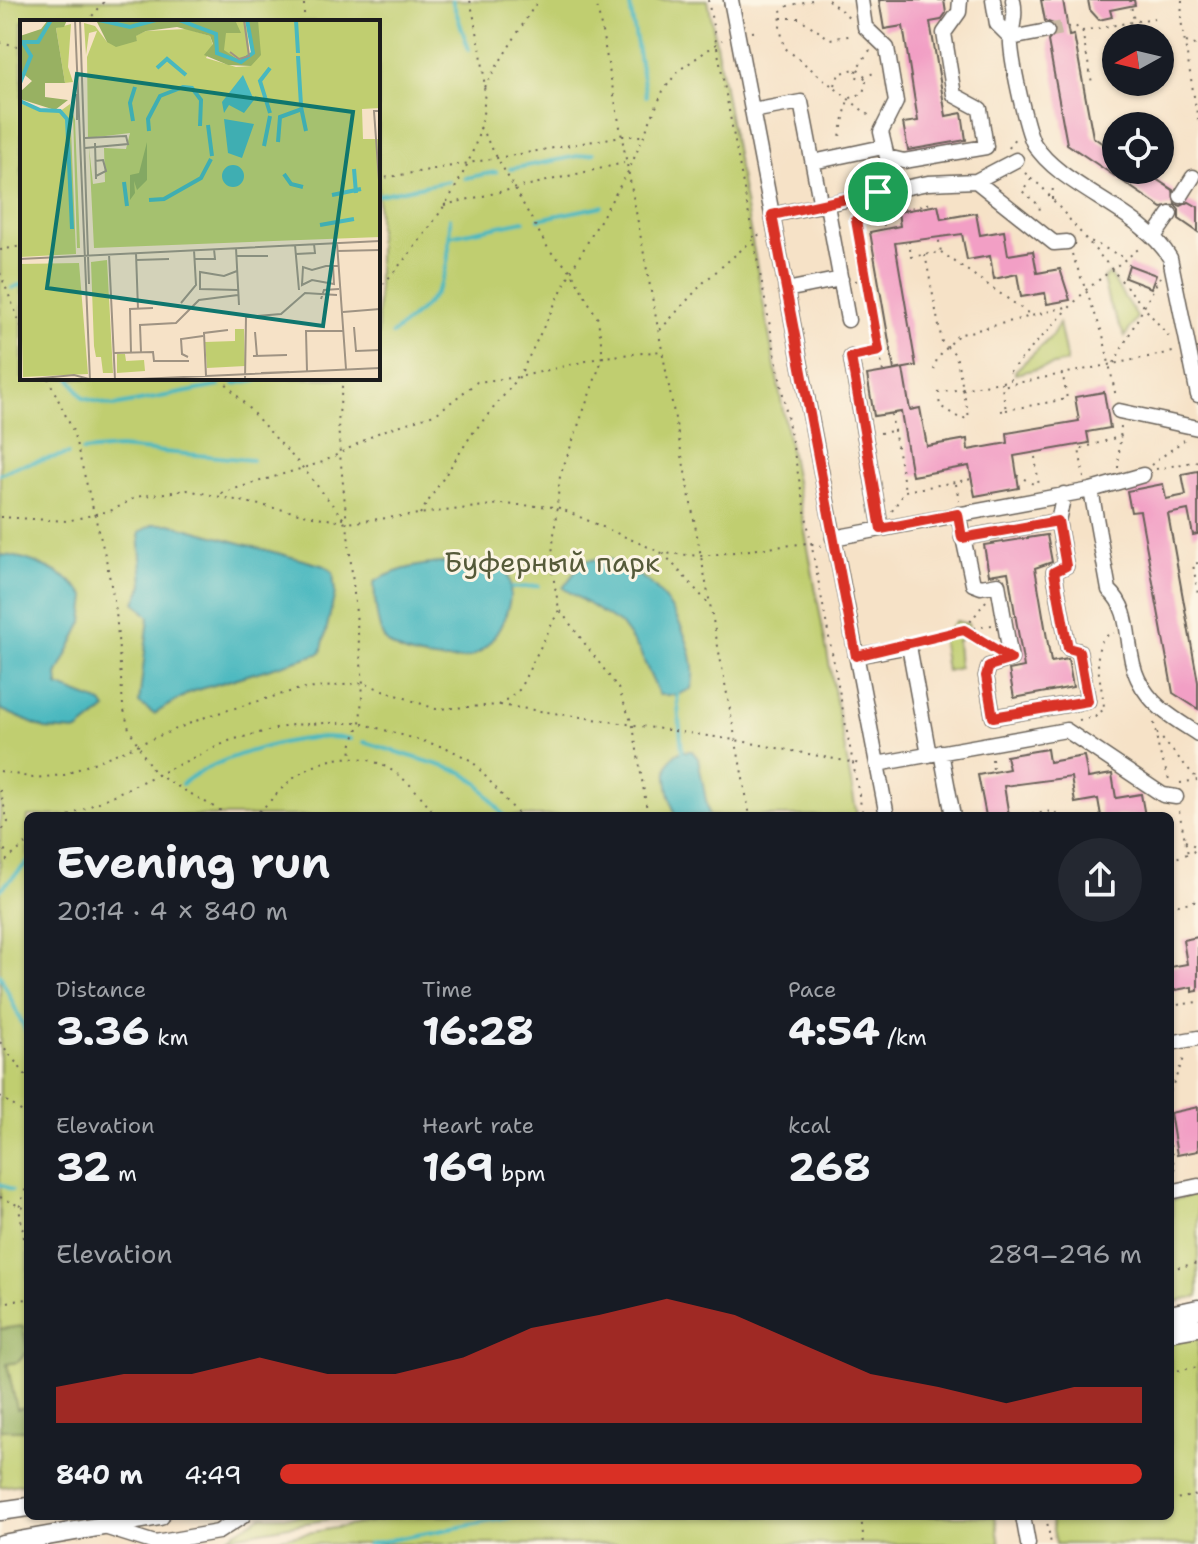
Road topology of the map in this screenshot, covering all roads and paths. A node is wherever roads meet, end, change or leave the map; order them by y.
1 (106, 0) edge
2 (470, 0) edge
3 (538, 0) edge
4 (596, 0) edge
5 (708, 0) edge
6 (731, 0) edge
7 (812, 0) edge
8 (828, 0) edge
9 (960, 0) edge
10 (993, 0) edge
11 (1013, 0) edge
12 (1130, 0) edge
13 (1182, 0) edge
14 (856, 5) edge
15 (779, 18) junction
16 (1154, 18) dead end
17 (89, 20) edge
18 (1134, 21) junction
19 (1068, 27) tunnel mouth
20 (854, 28) dead end
21 (1047, 31) tunnel mouth
22 (1082, 31) junction
23 (1011, 38) junction
24 (723, 39) dead end
25 (0, 42) edge
26 (1185, 42) junction
27 (716, 43) junction
28 (863, 45) dead end
29 (1198, 46) edge
30 (20, 47) edge
31 (871, 49) junction
32 (877, 55) dead end
33 (857, 68) junction
34 (879, 69) dead end
35 (866, 77) junction
36 (1092, 83) dead end
37 (835, 88) junction
38 (483, 90) junction
39 (848, 99) junction
40 (752, 111) junction
41 (876, 111) dead end
42 (872, 118) junction
43 (1198, 120) edge
44 (1026, 122) junction
45 (480, 127) junction
46 (622, 136) junction
47 (641, 136) junction
48 (879, 148) junction
49 (835, 157) junction
50 (496, 158) junction
51 (627, 162) junction
52 (813, 162) junction
53 (467, 163) junction
54 (1014, 166) junction
55 (629, 170) junction
56 (1193, 177) dead end
57 (1032, 178) junction
58 (380, 179) edge
59 (976, 181) junction
60 (514, 190) junction
61 (878, 192) junction
62 (1181, 196) dead end
63 (852, 199) junction
64 (932, 203) dead end
65 (443, 205) junction
66 (824, 205) junction
67 (882, 213) junction
68 (1170, 214) dead end
69 (772, 215) junction
70 (856, 220) junction
71 (884, 226) dead end
72 (1037, 229) junction
73 (938, 236) dead end
74 (755, 237) junction
75 (1154, 237) junction
76 (1083, 238) junction
77 (909, 241) dead end
78 (1067, 242) joint
79 (20, 246) edge
80 (0, 250) edge
81 (941, 252) junction
82 (925, 254) junction
83 (1170, 258) junction
84 (1126, 259) junction
85 (1109, 270) junction
86 (571, 271) junction
87 (0, 273) edge
88 (876, 277) dead end
89 (866, 279) junction
90 (841, 282) junction
91 (380, 288) edge
92 (786, 290) junction
93 (1086, 290) junction
94 (1073, 306) junction
95 (1144, 309) junction
96 (1030, 315) junction
97 (848, 320) dead end
98 (20, 323) edge
99 (659, 331) junction
100 (949, 348) junction
101 (1185, 349) junction
102 (887, 350) dead end
103 (663, 351) junction
104 (879, 351) junction
105 (603, 357) junction
106 (851, 357) joint
107 (1112, 364) junction
108 (934, 370) dead end
109 (883, 372) dead end
110 (1063, 375) junction
111 (519, 377) junction
112 (49, 380) edge
113 (223, 380) edge
114 (343, 380) edge
115 (1001, 384) junction
116 (963, 389) junction
117 (938, 393) dead end
118 (1198, 395) edge
119 (939, 399) dead end
120 (1006, 410) junction
121 (1001, 411) dead end
122 (1119, 411) junction
123 (891, 414) dead end
124 (1198, 428) edge
125 (894, 430) junction
126 (865, 436) junction
127 (1122, 436) junction
128 (1185, 440) dead end
129 (340, 454) junction
130 (1035, 457) dead end
131 (1198, 461) edge
132 (303, 468) junction
133 (1017, 475) dead end
134 (1143, 475) dead end
135 (972, 479) dead end
136 (1115, 481) junction
137 (956, 482) junction
138 (1088, 490) junction
139 (905, 491) junction
140 (218, 494) junction
141 (1064, 494) junction
142 (557, 507) junction
143 (960, 514) junction
144 (94, 515) junction
145 (419, 515) junction
146 (0, 517) edge
147 (1058, 521) junction
148 (347, 523) junction
149 (881, 529) junction
150 (833, 538) junction
151 (962, 538) junction
152 (811, 543) junction
153 (662, 553) junction
154 (701, 556) junction
155 (1198, 563) edge
156 (998, 584) junction
157 (1198, 595) edge
158 (708, 602) junction
159 (559, 609) junction
160 (1005, 623) junction
161 (964, 630) junction
162 (909, 646) junction
163 (856, 656) junction
164 (1011, 659) junction
165 (363, 683) junction
166 (1150, 698) junction
167 (499, 705) junction
168 (360, 723) junction
169 (633, 726) junction
170 (1155, 731) junction
171 (1198, 734) edge
172 (735, 740) junction
173 (138, 745) junction
174 (935, 754) junction
175 (352, 756) junction
176 (853, 764) junction
177 (877, 764) junction
178 (0, 771) edge
179 (154, 773) junction
180 (1198, 780) edge
181 (0, 790) edge
182 (1176, 797) junction
183 (77, 812) edge
184 (223, 812) edge
185 (256, 812) edge
186 (432, 812) edge
187 (517, 812) edge
188 (647, 812) edge
189 (749, 812) edge
190 (862, 812) edge
191 (886, 812) edge
192 (952, 812) edge
193 (0, 833) edge
194 (1185, 841) junction
195 (0, 843) edge
196 (24, 845) edge
197 (1198, 847) edge
198 (1188, 854) junction
199 (9, 856) junction
200 (1174, 859) edge
201 (0, 866) edge
202 (1198, 900) edge
203 (1174, 906) edge
204 (1198, 1002) edge
205 (1174, 1005) edge
206 (1198, 1038) edge
207 (0, 1042) edge
208 (1174, 1042) edge
209 (1187, 1050) dead end
210 (24, 1073) edge
211 (1174, 1081) edge
212 (0, 1096) edge
213 (24, 1113) edge
214 (1198, 1186) edge
215 (1174, 1187) edge
216 (24, 1194) edge
217 (0, 1197) edge
218 (19, 1208) junction
219 (24, 1209) edge
220 (24, 1238) edge
221 (1198, 1263) edge
222 (1174, 1268) edge
223 (24, 1300) edge
224 (0, 1303) edge
225 (1198, 1309) edge
226 (1174, 1314) edge
227 (1198, 1327) edge
228 (1174, 1331) edge
229 (1198, 1367) edge
230 (1174, 1371) edge
231 (1198, 1495) edge
232 (1174, 1499) edge
233 (24, 1508) edge
234 (0, 1511) edge
235 (136, 1520) edge
236 (237, 1520) edge
237 (861, 1520) edge
238 (1024, 1520) edge
239 (1047, 1520) edge
240 (101, 1526) junction
241 (2, 1544) edge
242 (864, 1544) edge
243 (1028, 1544) edge
244 (1051, 1544) edge

1 - 17 path
2 - 38 path
3 - 38 path
4 - 46 path
5 - 27 path
6 - 40 street
7 - 15 path
8 - 14 path
9 - 48 street
10 - 23 street
11 - 23 street
12 - 18 path
13 - 26 path
14 - 48 street
15 - 20 path
15 - 37 path
16 - 18 path
18 - 22 path
19 - 22 path
21 - 23 street
22 - 36 path
23 - 44 street
24 - 27 path
25 - 30 path
26 - 29 path
26 - 43 path
27 - 47 path
27 - 74 path
28 - 31 path
31 - 32 path
31 - 33 path
33 - 35 path
33 - 35 path
33 - 37 path
34 - 35 path
35 - 39 path
37 - 39 path
38 - 45 path
39 - 42 path
39 - 49 path
40 - 52 street
40 - 69 street
41 - 42 path
42 - 48 path
44 - 54 path
44 - 75 street
45 - 50 path
45 - 53 path
46 - 47 path
46 - 50 path
46 - 51 path
47 - 55 path
48 - 49 street
49 - 52 street
50 - 53 path
50 - 60 path
51 - 55 path
51 - 60 path
52 - 66 street
53 - 58 path
53 - 65 path
54 - 57 path
54 - 59 street
55 - 86 path
55 - 99 path
56 - 62 street
57 - 72 path
57 - 76 path
59 - 61 street
59 - 72 street
60 - 65 path
60 - 86 path
61 - 63 street
61 - 67 path
63 - 66 street
63 - 70 path
64 - 67 path
65 - 91 path
66 - 69 street
66 - 90 street
67 - 70 path
67 - 71 path
68 - 75 street
69 - 92 street
70 - 89 path
72 - 78 street
73 - 81 path
74 - 99 path
74 - 152 path
75 - 83 street
75 - 84 path
76 - 84 path
76 - 85 path
77 - 82 path
78 - 93 path
79 - 80 path
81 - 82 path
81 - 96 path
82 - 100 path
83 - 95 path
83 - 101 street
84 - 85 path
85 - 93 path
85 - 95 path
86 - 105 path
86 - 111 path
87 - 98 path
88 - 89 path
89 - 90 path
89 - 104 path
90 - 92 street
90 - 97 street
92 - 150 street
93 - 94 path
93 - 107 path
94 - 96 path
94 - 115 path
95 - 101 path
95 - 107 path
96 - 100 path
99 - 103 path
100 - 108 path
100 - 116 path
101 - 107 path
101 - 118 street
102 - 104 path
103 - 105 path
103 - 154 path
104 - 106 path
104 - 109 path
105 - 111 path
105 - 142 path
106 - 126 street
107 - 110 path
107 - 122 path
110 - 115 path
110 - 120 path
111 - 129 path
111 - 145 path
112 - 144 path
113 - 132 path
114 - 129 path
115 - 116 path
115 - 120 path
116 - 117 path
116 - 119 path
120 - 121 path
122 - 124 street
122 - 127 path
123 - 125 path
125 - 126 path
125 - 139 path
126 - 149 street
127 - 136 path
127 - 138 path
128 - 131 path
129 - 132 path
129 - 148 path
130 - 133 path
132 - 140 path
132 - 148 path
134 - 136 street
135 - 137 path
136 - 138 street
137 - 139 path
137 - 143 path
138 - 141 street
138 - 166 street
139 - 149 path
140 - 144 path
140 - 148 path
141 - 143 street
141 - 147 street
142 - 145 path
142 - 153 path
142 - 159 path
143 - 149 street
143 - 151 street
144 - 146 path
144 - 173 path
145 - 148 path
147 - 151 street
147 - 164 street
148 - 165 path
149 - 150 street
150 - 163 street
151 - 156 street
152 - 154 path
152 - 176 path
153 - 154 path
153 - 158 path
154 - 158 path
155 - 157 path
156 - 160 street
156 - 161 path
158 - 172 path
159 - 167 path
159 - 169 path
160 - 161 path
160 - 164 street
161 - 162 path
161 - 164 path
162 - 163 street
162 - 174 street
163 - 177 street
165 - 167 path
165 - 168 path
165 - 173 path
166 - 170 path
166 - 171 street
167 - 169 path
168 - 175 path
168 - 179 path
168 - 187 path
169 - 172 path
169 - 188 path
170 - 180 path
170 - 182 path
172 - 176 path
172 - 189 path
173 - 178 path
173 - 179 path
174 - 177 street
174 - 182 street
174 - 192 street
175 - 185 path
175 - 186 path
176 - 190 path
177 - 191 street
179 - 183 path
179 - 184 path
181 - 193 path
182 - 194 path
194 - 197 path
194 - 198 path
195 - 199 path
196 - 199 path
197 - 198 path
198 - 200 path
199 - 201 path
202 - 203 path
204 - 205 path
206 - 208 street
207 - 210 path
209 - 211 path
212 - 213 path
214 - 215 street
216 - 218 path
217 - 218 path
218 - 219 path
218 - 220 path
221 - 222 path
223 - 224 path
225 - 226 main road
227 - 228 main road
229 - 230 path
231 - 232 path
233 - 234 main road
235 - 240 main road
236 - 240 street
237 - 242 path
238 - 243 street
239 - 244 path
240 - 241 main road

